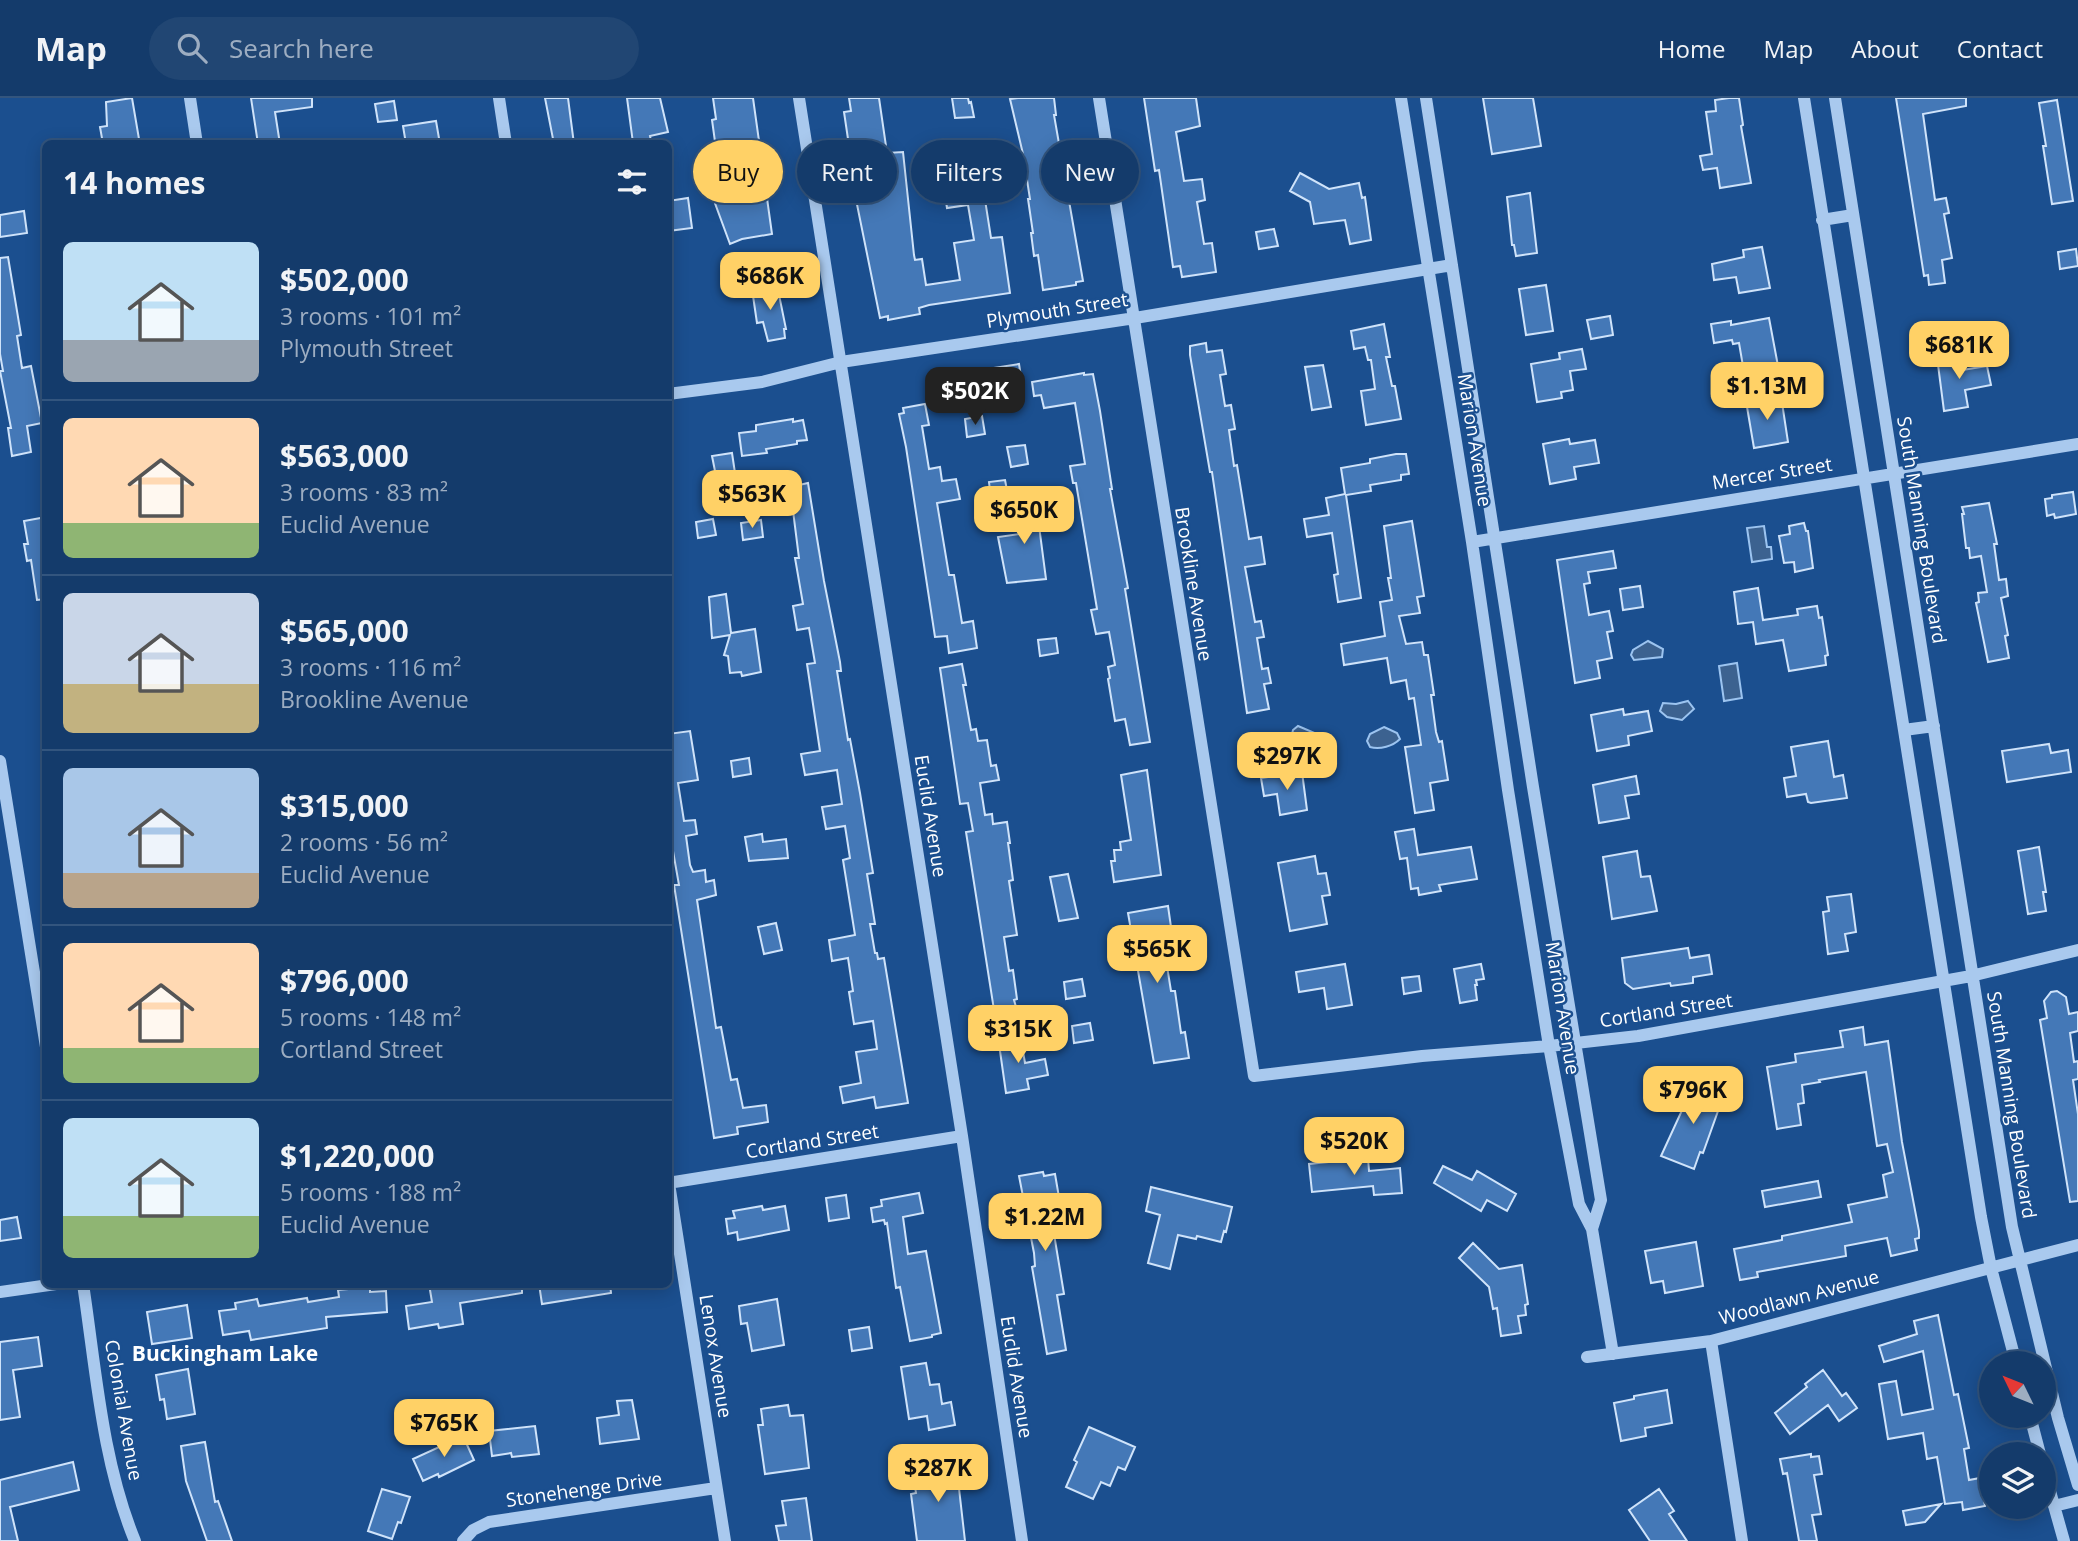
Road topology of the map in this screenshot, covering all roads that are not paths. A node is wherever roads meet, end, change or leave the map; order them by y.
1 (190, 98) edge
2 (499, 98) edge
3 (799, 98) edge
4 (1099, 98) edge
5 (1401, 98) edge
6 (1426, 98) edge
7 (1804, 98) edge
8 (1835, 98) edge
9 (196, 140) edge
10 (505, 140) edge
11 (1853, 215) junction
12 (1822, 220) junction
13 (1452, 265) junction
14 (1427, 269) junction
15 (1135, 318) junction
16 (841, 362) junction
17 (672, 393) edge
18 (2078, 444) edge
19 (1894, 472) junction
20 (1864, 477) junction
21 (1496, 538) junction
22 (1472, 542) junction
23 (1934, 726) junction
24 (1904, 730) junction
25 (0, 761) edge
26 (1533, 787) junction
27 (1508, 790) junction
28 (2078, 950) edge
29 (1971, 976) junction
30 (1943, 982) junction
31 (42, 1022) edge
32 (1574, 1044) junction
33 (1549, 1046) junction
34 (1254, 1076) joint
35 (962, 1136) junction
36 (672, 1181) edge
37 (672, 1201) edge
38 (1592, 1229) junction
39 (2078, 1245) edge
40 (2019, 1261) junction
41 (1991, 1268) junction
42 (42, 1286) edge
43 (84, 1288) edge
44 (0, 1292) edge
45 (1711, 1341) junction
46 (2013, 1351) edge
47 (1613, 1354) junction
48 (1587, 1357) dead end
49 (2078, 1485) edge
50 (716, 1488) junction
51 (2078, 1500) edge
52 (2056, 1506) edge
53 (2056, 1513) edge
54 (135, 1541) edge
55 (463, 1541) edge
56 (725, 1541) edge
57 (1022, 1541) edge
58 (1742, 1541) edge
59 (2064, 1541) edge

1 - 9 street
2 - 10 street
3 - 16 street, Euclid Avenue
4 - 15 street, Brookline Avenue
5 - 14 street, Marion Avenue
6 - 13 street, Marion Avenue
7 - 12 street
8 - 11 street, South Manning Boulevard
11 - 12 street
11 - 19 street, South Manning Boulevard
12 - 20 street
13 - 14 street, Plymouth Street
13 - 21 street, Marion Avenue
14 - 15 street, Plymouth Street
14 - 22 street, Marion Avenue
15 - 16 street, Plymouth Street
15 - 34 street, Brookline Avenue
16 - 17 street, Plymouth Street
16 - 35 street, Euclid Avenue
18 - 19 street, Mercer Street
19 - 20 street, Mercer Street
19 - 23 street, South Manning Boulevard
20 - 21 street, Mercer Street
20 - 24 street
21 - 22 street, Mercer Street
21 - 26 street, Marion Avenue
22 - 27 street, Marion Avenue
23 - 24 street
23 - 29 street, South Manning Boulevard
24 - 30 street
25 - 31 street
26 - 27 street
26 - 32 street, Marion Avenue
27 - 33 street, Marion Avenue
28 - 29 street, Cortland Street
29 - 30 street, Cortland Street
29 - 40 street, South Manning Boulevard
30 - 32 street, Cortland Street
30 - 41 street
32 - 33 street, Cortland Street
32 - 38 street, Marion Avenue
33 - 34 street, Cortland Street
33 - 38 street, Marion Avenue
35 - 36 street, Cortland Street
35 - 57 street, Euclid Avenue
37 - 50 street, Lenox Avenue
38 - 47 street, Marion Avenue
39 - 40 street, Woodlawn Avenue
40 - 41 street, Woodlawn Avenue
40 - 49 street, South Manning Boulevard
41 - 45 street, Woodlawn Avenue
41 - 46 street
42 - 44 street
43 - 54 street, Colonial Avenue
45 - 47 street, Woodlawn Avenue
45 - 58 street
47 - 48 street, Woodlawn Avenue
50 - 55 street, Stonehenge Drive
50 - 56 street, Lenox Avenue
51 - 52 street
53 - 59 street

